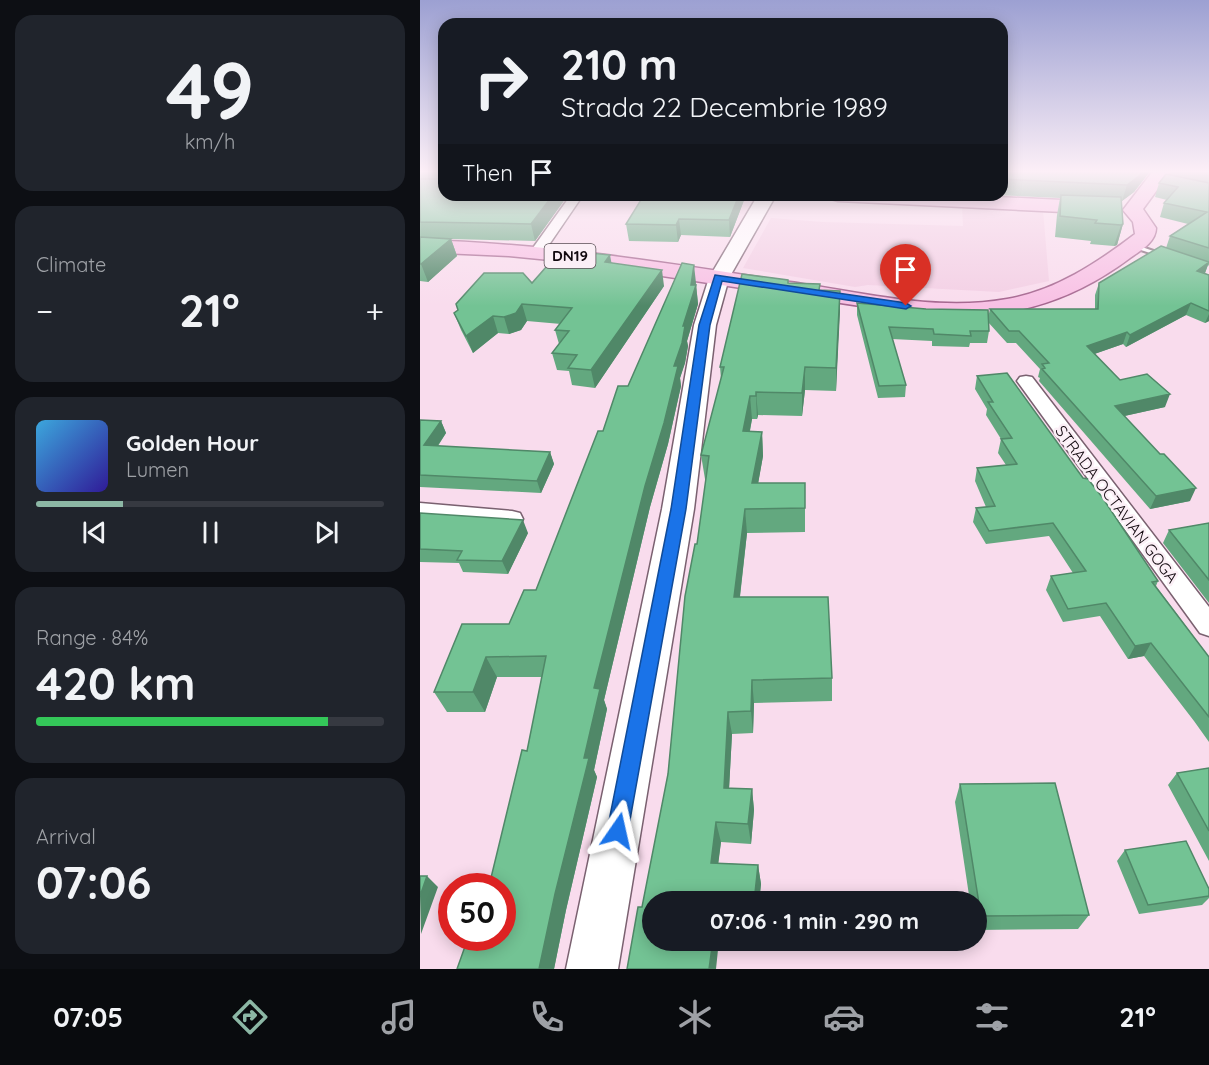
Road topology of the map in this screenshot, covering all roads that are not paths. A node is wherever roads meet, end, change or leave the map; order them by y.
1 (562, 216) edge
2 (755, 216) edge
3 (1138, 216) edge
4 (420, 246) edge
5 (1134, 246) junction
6 (537, 252) junction
7 (1177, 259) edge
8 (719, 278) junction
9 (1026, 381) dead end
10 (420, 511) edge
11 (512, 519) edge
12 (1209, 627) edge
13 (591, 969) edge

1 - 6 street
2 - 8 main road
3 - 5 main road
4 - 6 main road, DN19
5 - 7 lane
5 - 8 main road, DN19
6 - 8 main road, DN19
8 - 13 main road
9 - 12 street, STRADA OCTAVIAN GOGA
10 - 11 street

